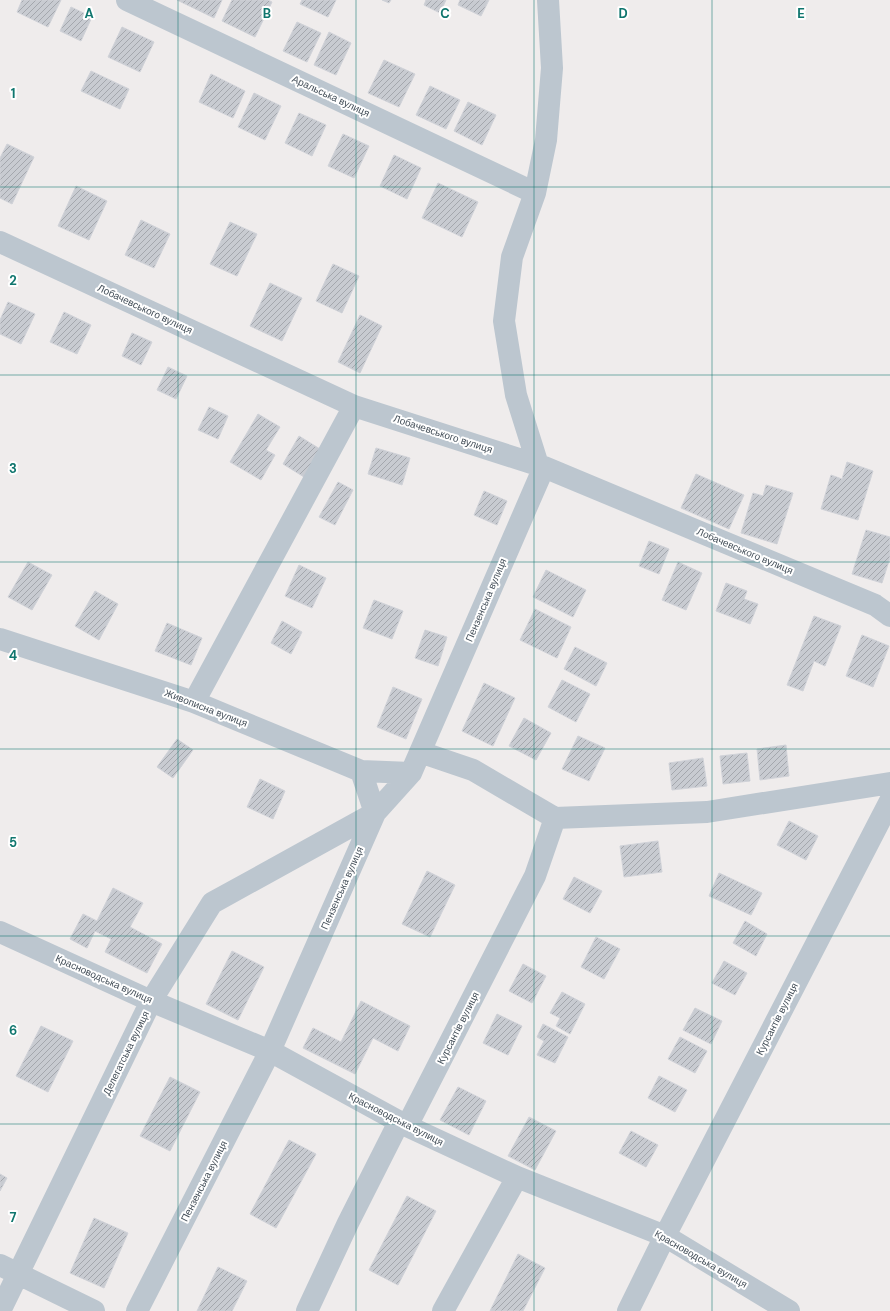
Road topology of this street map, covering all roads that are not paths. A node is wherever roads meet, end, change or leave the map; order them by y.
1 (127, 0) edge
2 (548, 0) edge
3 (535, 193) junction
4 (0, 242) edge
5 (354, 406) junction
6 (541, 466) junction
7 (890, 616) edge
8 (0, 639) edge
9 (194, 702) junction
10 (420, 752) junction
11 (361, 771) junction
12 (411, 773) junction
13 (890, 783) edge
14 (890, 801) edge
15 (375, 814) junction
16 (555, 818) junction
17 (0, 932) edge
18 (151, 1001) junction
19 (270, 1051) junction
20 (403, 1124) junction
21 (517, 1177) junction
22 (665, 1236) junction
23 (9, 1270) edge
24 (0, 1310) edge
25 (94, 1311) edge
26 (137, 1311) edge
27 (307, 1311) edge
28 (443, 1311) edge
29 (628, 1311) edge
30 (789, 1311) edge

1 - 3 street, Аральська вулиця
2 - 3 street
3 - 6 street
4 - 5 street, Лобачевського вулиця
5 - 6 street, Лобачевського вулиця
5 - 9 street
6 - 7 street, Лобачевського вулиця
6 - 10 street, Пензенська вулиця
8 - 9 street, Живописна вулиця
9 - 11 street, Живописна вулиця
10 - 12 street, Пензенська вулиця
10 - 16 street
11 - 12 street, Живописна вулиця
11 - 15 street
12 - 15 street, Пензенська вулиця
13 - 16 street
14 - 22 street, Курсантів вулиця
15 - 18 street, Делегатська вулиця
15 - 19 street, Пензенська вулиця
16 - 20 street, Курсантів вулиця
17 - 18 street, Красноводська вулиця
18 - 19 street, Красноводська вулиця
18 - 23 street, Делегатська вулиця
19 - 20 street, Красноводська вулиця
19 - 26 street, Пензенська вулиця
20 - 21 street, Красноводська вулиця
20 - 27 street, Курсантів вулиця
21 - 22 street, Красноводська вулиця
21 - 28 street
22 - 29 street, Курсантів вулиця
22 - 30 street, Красноводська вулиця
23 - 24 street, Делегатська вулиця
23 - 25 street

